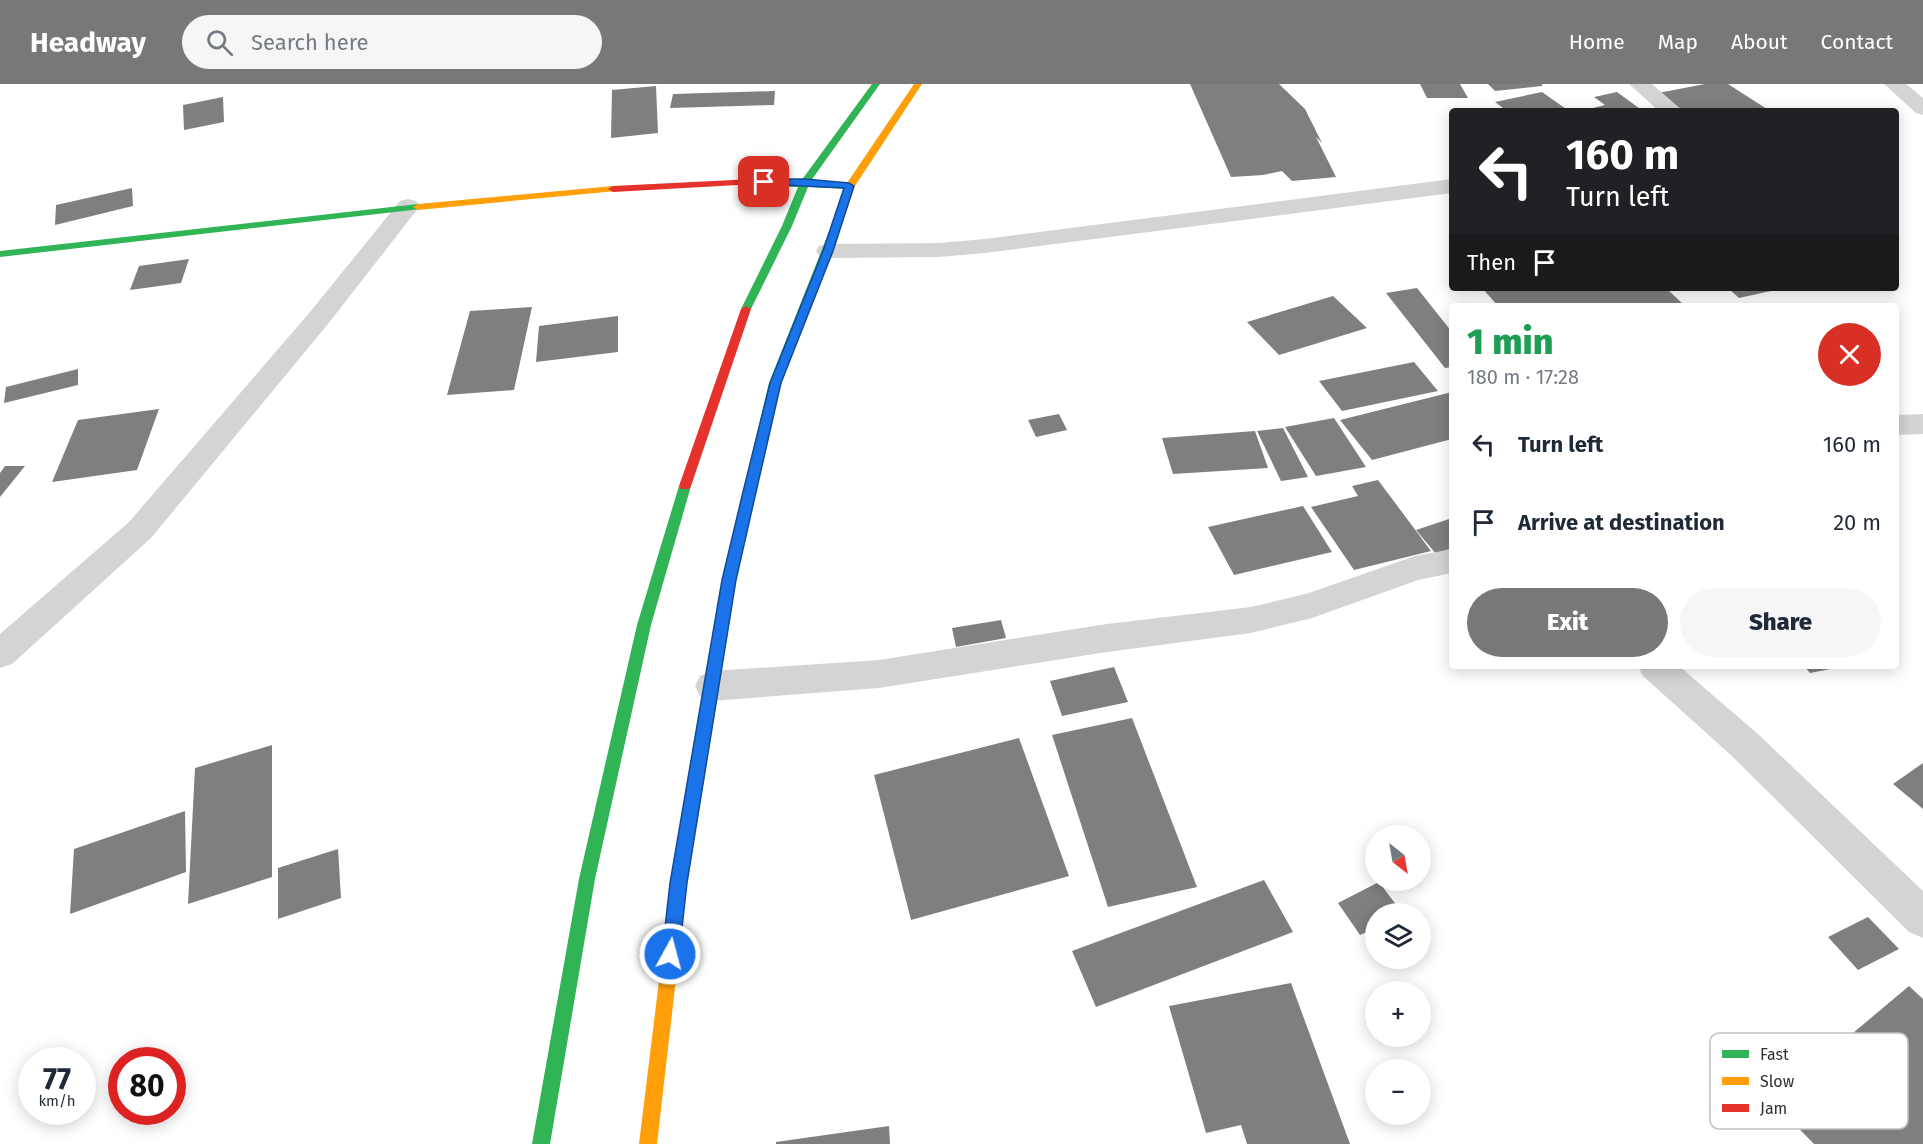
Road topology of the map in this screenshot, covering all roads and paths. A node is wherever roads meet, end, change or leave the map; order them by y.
1 (876, 84) edge
2 (918, 84) edge
3 (1639, 84) edge
4 (1894, 84) edge
5 (1668, 108) edge
6 (1923, 109) edge
7 (805, 182) junction
8 (849, 186) junction
9 (1449, 186) edge
10 (408, 206) junction
11 (828, 251) junction
12 (0, 254) edge
13 (1923, 424) edge
14 (1899, 425) edge
15 (1449, 561) edge
16 (0, 654) edge
17 (1658, 669) edge
18 (712, 686) junction
19 (1923, 918) edge
20 (541, 1144) edge
21 (648, 1144) edge

1 - 7 main road
2 - 8 main road
3 - 5 street
4 - 6 street
7 - 8 main road
7 - 10 main road
7 - 20 main road
8 - 11 main road
9 - 11 street
10 - 12 main road
10 - 16 street
11 - 18 main road
13 - 14 street
15 - 18 street
17 - 19 street
18 - 21 main road

